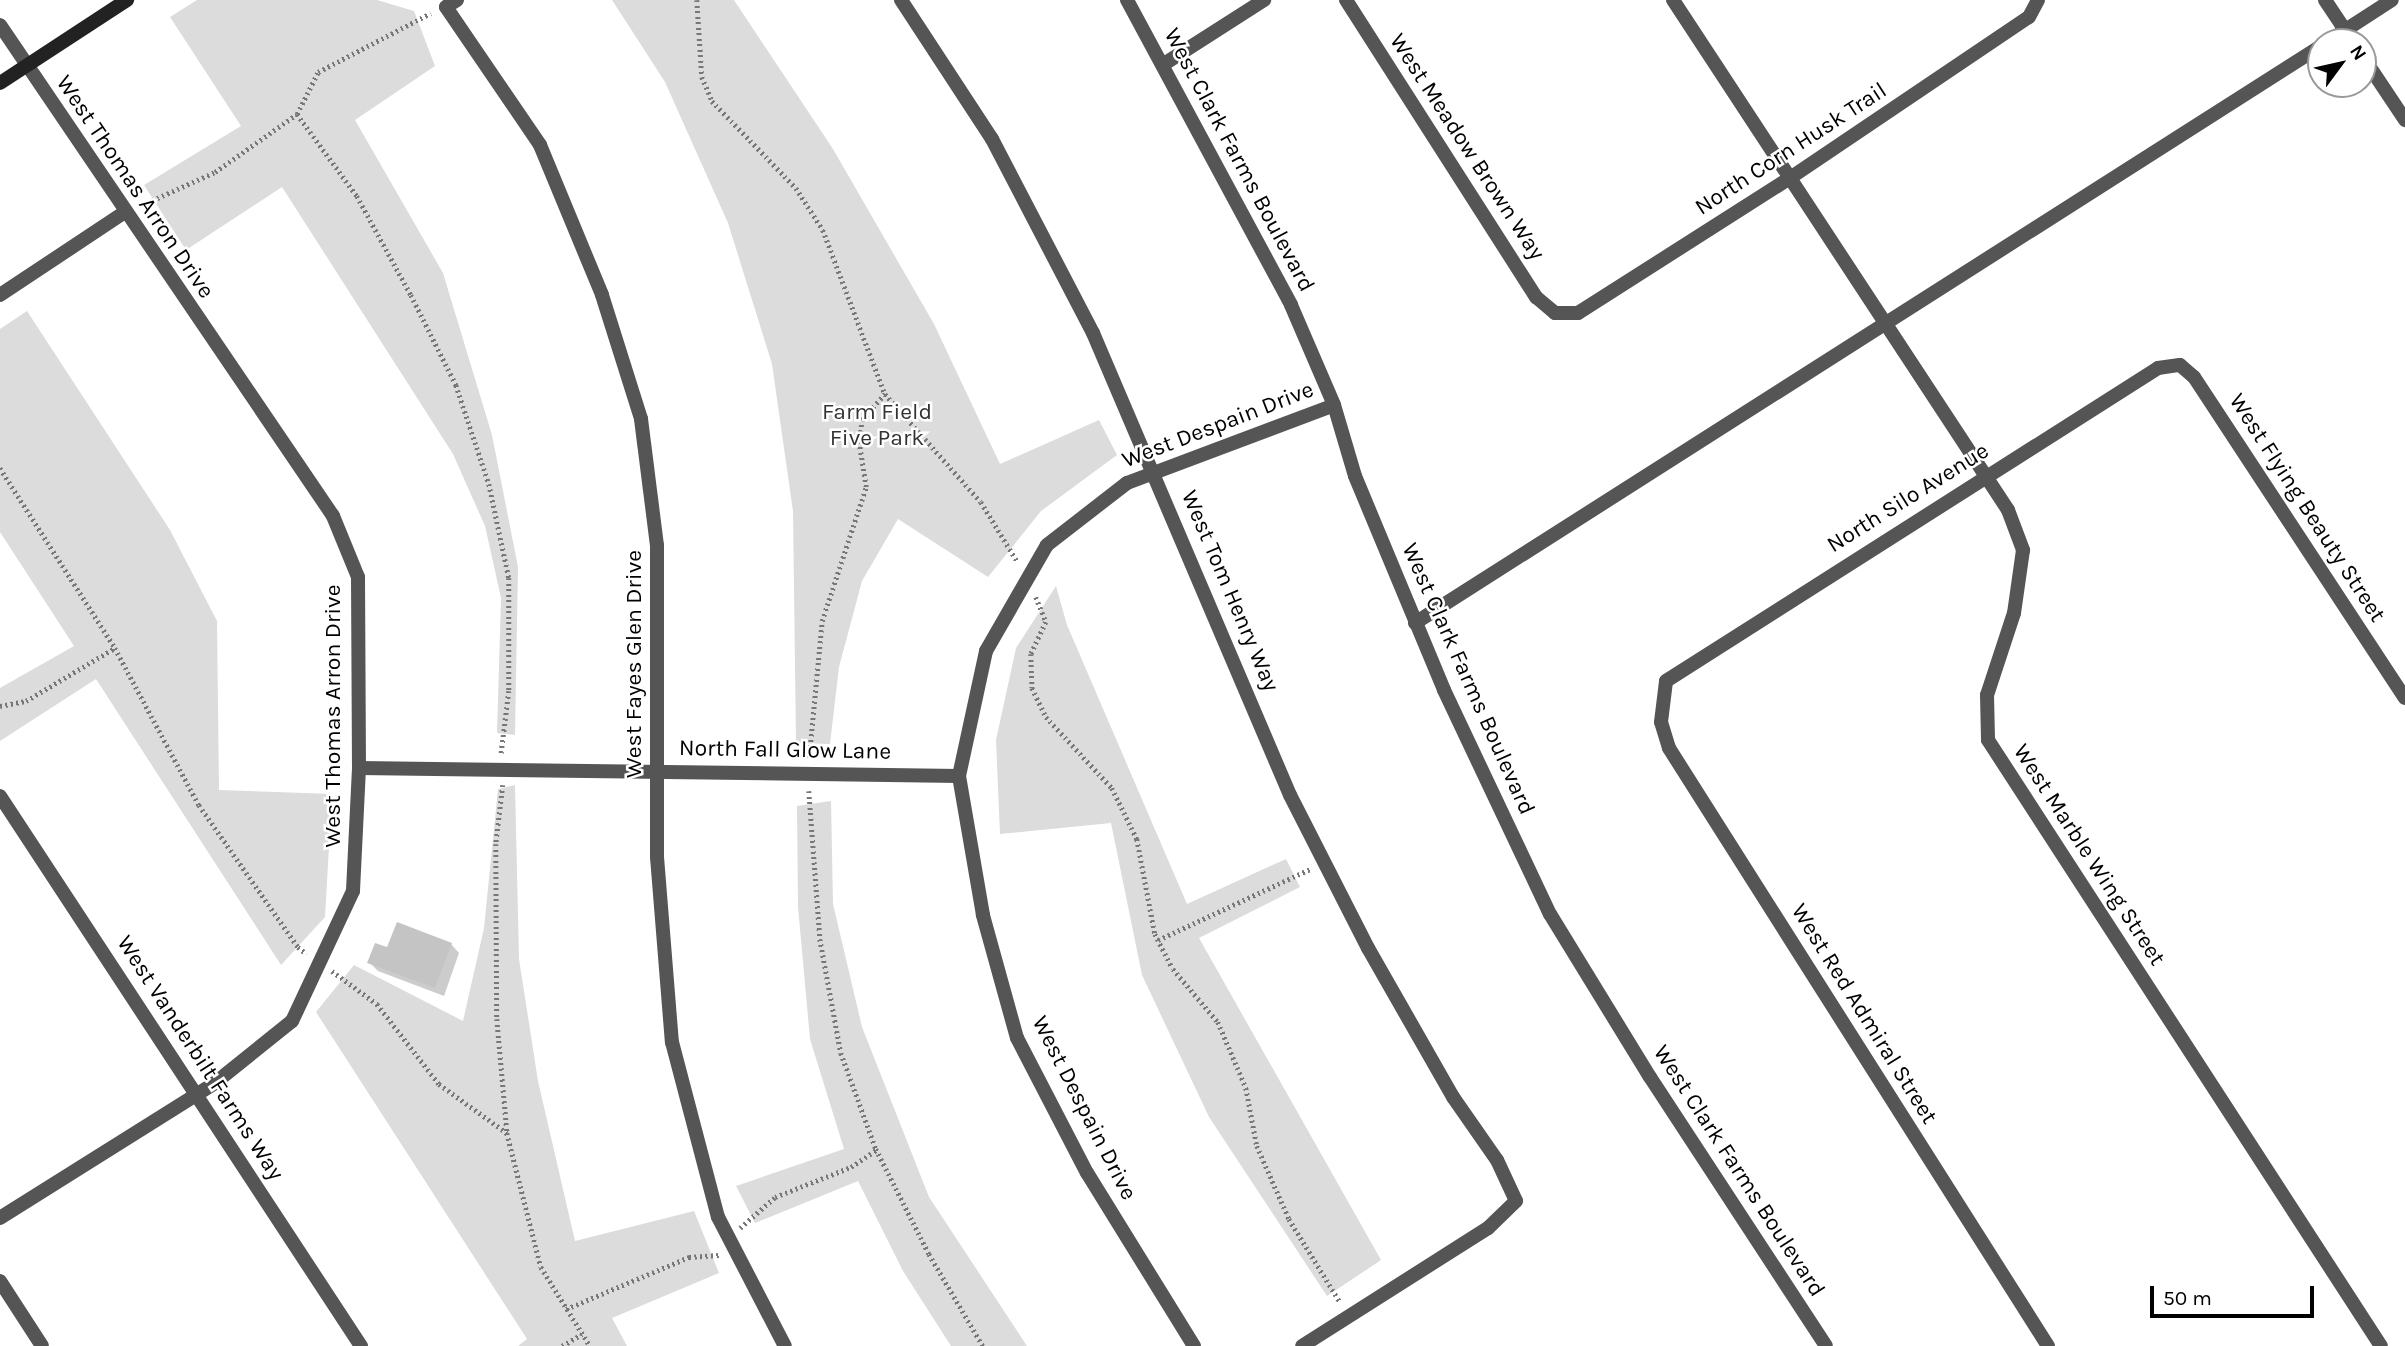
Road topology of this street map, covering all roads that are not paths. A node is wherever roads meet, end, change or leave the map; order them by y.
1 (127, 0) edge
2 (901, 0) edge
3 (1127, 0) edge
4 (1264, 0) edge
5 (1346, 0) edge
6 (1673, 0) edge
7 (2038, 0) edge
8 (2325, 0) edge
9 (2392, 0) edge
10 (451, 3) edge
11 (0, 25) edge
12 (2344, 28) edge
13 (2359, 28) edge
14 (2307, 55) edge
15 (1164, 64) junction
16 (25, 66) junction
17 (2377, 78) edge
18 (0, 83) edge
19 (2405, 120) edge
20 (1790, 178) junction
21 (125, 212) junction
22 (0, 295) edge
23 (1555, 313) joint
24 (1888, 322) junction
25 (2194, 377) joint
26 (1334, 405) junction
27 (1156, 472) junction
28 (1986, 476) junction
29 (1415, 623) junction
30 (2405, 698) edge
31 (1660, 700) joint
32 (359, 768) junction
33 (657, 771) junction
34 (959, 776) junction
35 (0, 796) edge
36 (197, 1094) junction
37 (0, 1218) edge
38 (0, 1281) edge
39 (42, 1346) edge
40 (361, 1346) edge
41 (785, 1346) edge
42 (1194, 1346) edge
43 (1302, 1346) edge
44 (1826, 1346) edge
45 (2048, 1346) edge
46 (2381, 1346) edge

1 - 16 main road
2 - 27 street, West Tom Henry Way
3 - 15 street, West Clark Farms Boulevard
4 - 15 street
5 - 23 street, West Meadow Brown Way
6 - 20 street, West Marble Wing Street
7 - 20 street, North Corn Husk Trail
8 - 12 street
9 - 13 street
10 - 33 street, West Fayes Glen Drive
11 - 16 street, West Thomas Arron Drive
14 - 24 street
15 - 26 street, West Clark Farms Boulevard
16 - 18 main road
16 - 21 street, West Thomas Arron Drive
17 - 19 street
20 - 23 street, North Corn Husk Trail
20 - 24 street, West Marble Wing Street
21 - 22 street
21 - 32 street, West Thomas Arron Drive
24 - 28 street, West Marble Wing Street
24 - 29 street
25 - 28 street, North Silo Avenue
25 - 30 street, West Flying Beauty Street
26 - 27 street, West Despain Drive
26 - 29 street, West Clark Farms Boulevard
27 - 34 street, West Despain Drive
27 - 43 street, West Tom Henry Way
28 - 31 street, North Silo Avenue
28 - 46 street, West Marble Wing Street
29 - 44 street, West Clark Farms Boulevard
31 - 45 street, West Red Admiral Street
32 - 33 street, North Fall Glow Lane
32 - 36 street, West Thomas Arron Drive
33 - 34 street, North Fall Glow Lane
33 - 41 street, West Fayes Glen Drive
34 - 42 street, West Despain Drive
35 - 36 street, West Vanderbilt Farms Way
36 - 37 street, West Thomas Arron Drive
36 - 40 street, West Vanderbilt Farms Way
38 - 39 street

